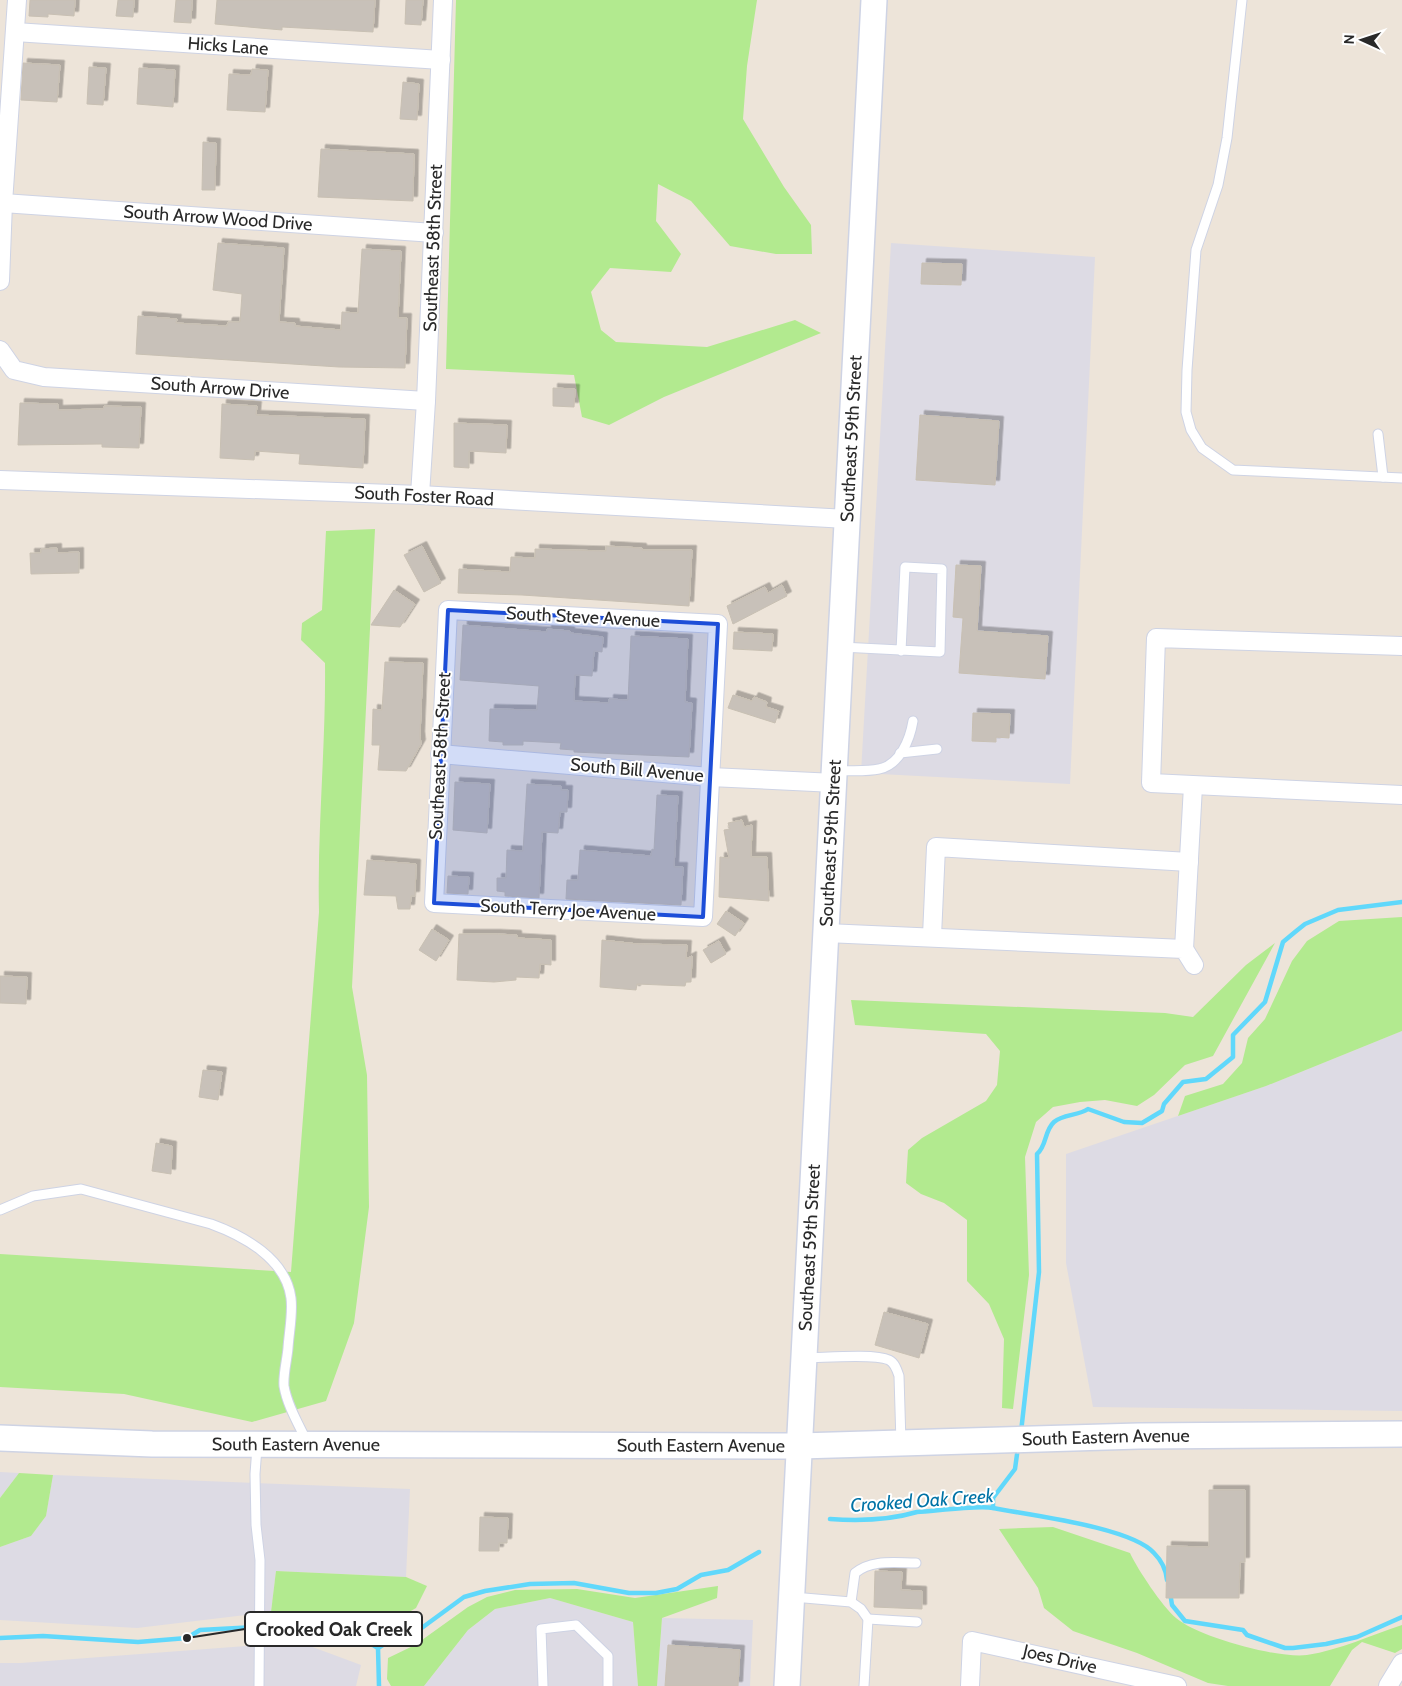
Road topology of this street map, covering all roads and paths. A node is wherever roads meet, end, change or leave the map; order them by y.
1 (17, 0) edge
2 (443, 0) edge
3 (874, 0) edge
4 (1242, 0) edge
5 (15, 32) junction
6 (440, 60) junction
7 (3, 203) junction
8 (434, 233) junction
9 (0, 281) edge
10 (0, 350) edge
11 (426, 400) junction
12 (1378, 434) dead end
13 (1383, 477) junction
14 (1402, 478) edge
15 (0, 480) edge
16 (420, 495) junction
17 (847, 519) junction
18 (448, 610) joint
19 (1402, 646) edge
20 (841, 647) junction
21 (901, 650) junction
22 (913, 721) dead end
23 (937, 749) dead end
24 (900, 753) junction
25 (440, 754) junction
26 (710, 777) junction
27 (835, 777) junction
28 (1193, 786) junction
29 (1402, 795) edge
30 (1189, 862) junction
31 (434, 903) joint
32 (826, 933) junction
33 (932, 936) junction
34 (1184, 949) junction
35 (1194, 965) dead end
36 (0, 1210) edge
37 (805, 1358) junction
38 (1402, 1434) edge
39 (0, 1438) edge
40 (257, 1444) junction
41 (308, 1444) junction
42 (901, 1444) junction
43 (800, 1446) junction
44 (916, 1563) dead end
45 (792, 1597) junction
46 (851, 1602) junction
47 (868, 1619) junction
48 (917, 1622) dead end
49 (1402, 1663) edge
50 (259, 1686) edge
51 (543, 1686) edge
52 (608, 1686) edge
53 (787, 1686) edge
54 (864, 1686) edge
55 (970, 1686) edge
56 (1177, 1686) edge
57 (1388, 1686) edge

1 - 5 street
2 - 6 street, Southeast 58th Street
3 - 17 main road, Southeast 59th Street
4 - 13 lane
5 - 6 street, Hicks Lane
5 - 7 street
6 - 8 street, Southeast 58th Street
7 - 8 street, South Arrow Wood Drive
7 - 9 street
8 - 11 street, Southeast 58th Street
10 - 11 street, South Arrow Drive
11 - 16 street, Southeast 58th Street
12 - 13 lane
13 - 14 lane
15 - 16 street, South Foster Road
16 - 17 street, South Foster Road
17 - 20 main road, Southeast 59th Street
18 - 25 street, Southeast 58th Street
18 - 26 street, South Steve Avenue
19 - 28 street
20 - 21 lane
20 - 27 main road, Southeast 59th Street
21 - 21 lane
22 - 24 lane
23 - 24 lane
24 - 27 lane
25 - 26 street, South Bill Avenue
25 - 31 street, Southeast 58th Street
26 - 27 street, South Bill Avenue
26 - 31 street, South Terry Joe Avenue
27 - 32 main road, Southeast 59th Street
28 - 29 street
28 - 30 street
30 - 33 street
30 - 34 street
32 - 33 street
32 - 37 main road, Southeast 59th Street
33 - 34 street
34 - 35 street
36 - 41 lane
37 - 42 lane
37 - 43 main road, Southeast 59th Street
38 - 42 main road, South Eastern Avenue
39 - 40 main road, South Eastern Avenue
40 - 41 main road, South Eastern Avenue
40 - 50 lane
41 - 43 main road, South Eastern Avenue
42 - 43 main road, South Eastern Avenue
43 - 45 main road, Southeast 59th Street
44 - 46 lane
45 - 46 lane
45 - 53 main road, Southeast 59th Street
46 - 47 lane
47 - 48 lane
47 - 54 lane
49 - 57 street
51 - 52 lane
55 - 56 street, Joes Drive

